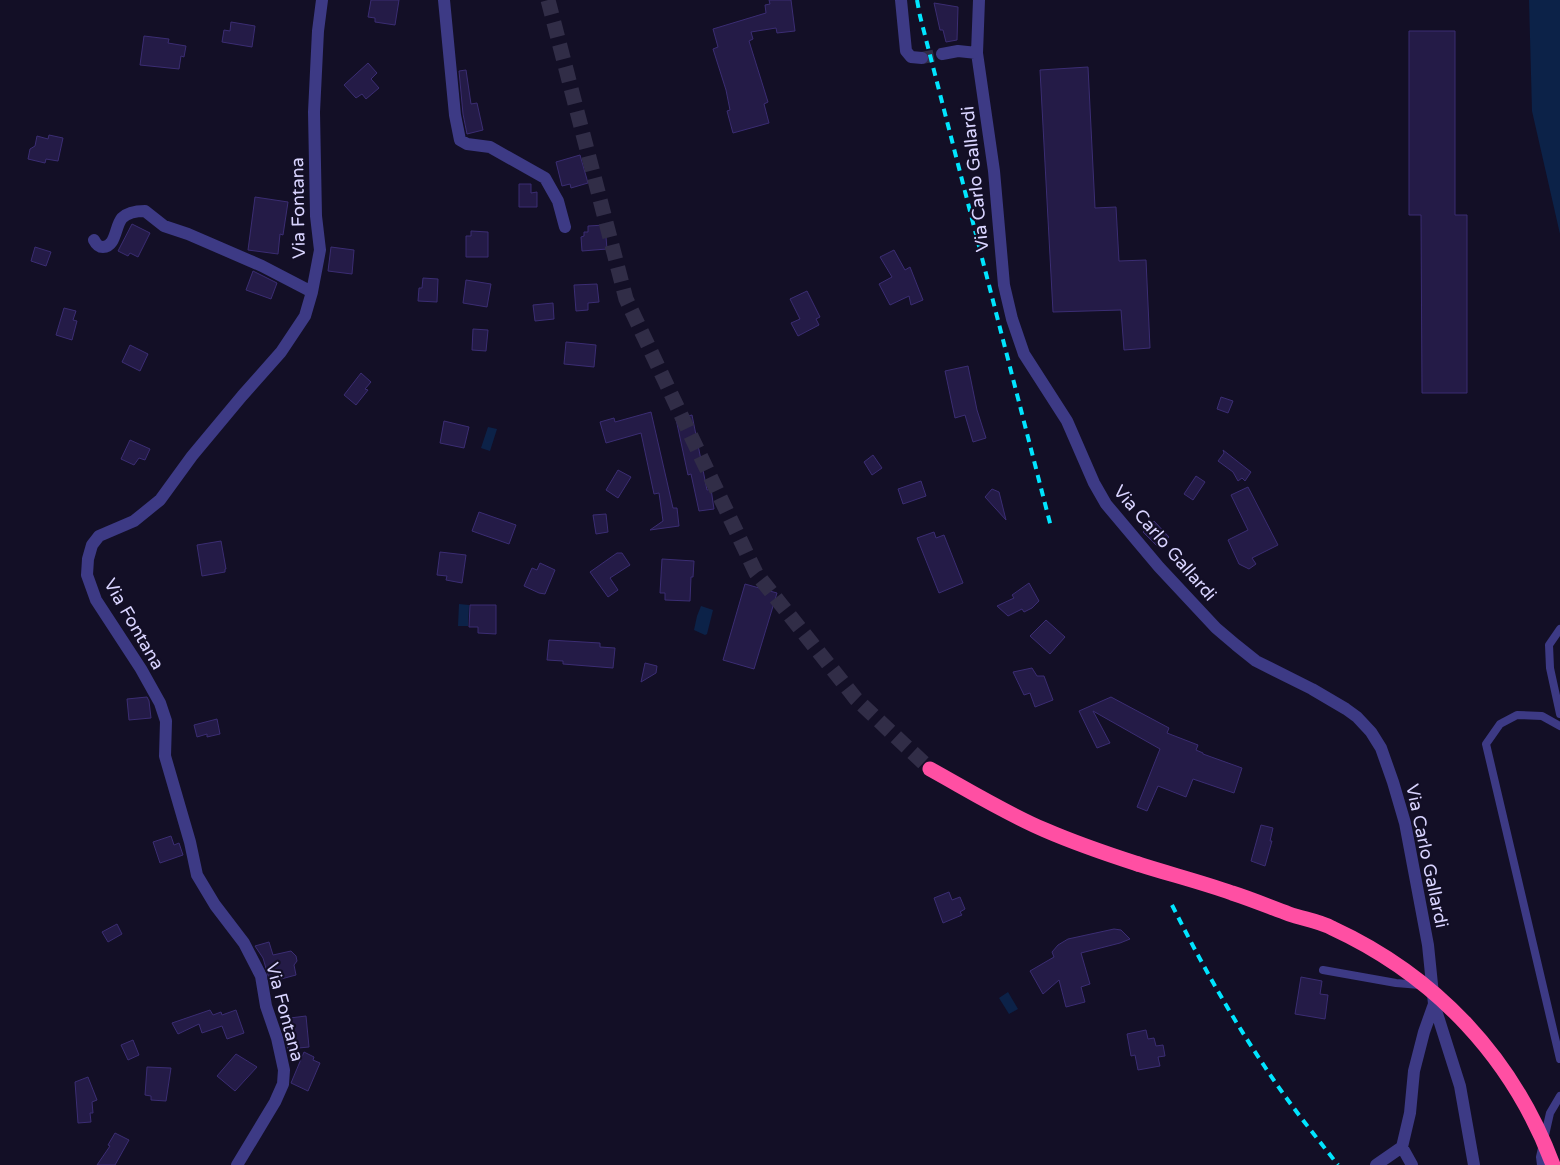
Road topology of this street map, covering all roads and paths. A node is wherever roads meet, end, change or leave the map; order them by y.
1 (322, 0) edge
2 (444, 0) edge
3 (901, 0) edge
4 (978, 0) edge
5 (977, 53) junction
6 (942, 54) tunnel mouth
7 (922, 58) dead end
8 (565, 227) dead end
9 (94, 240) dead end
10 (312, 292) junction
11 (1560, 629) edge
12 (1560, 714) edge
13 (1560, 726) edge
14 (930, 769) tunnel mouth
15 (1323, 970) dead end
16 (1432, 986) junction
17 (1434, 1004) junction
18 (1560, 1059) edge
19 (1560, 1096) edge
20 (1402, 1147) junction
21 (237, 1165) edge
22 (1376, 1165) edge
23 (1412, 1165) edge
24 (1474, 1165) edge
25 (1541, 1165) edge
26 (1553, 1165) edge

1 - 10 street, Via Fontana
2 - 8 street
3 - 7 street
4 - 5 street, Via Carlo Gallardi
5 - 6 street
5 - 16 street, Via Carlo Gallardi
9 - 10 street
10 - 21 street, Via Fontana
11 - 12 lane
13 - 18 lane
14 - 26 highway, bridge
15 - 16 lane
16 - 17 street, Via Carlo Gallardi
17 - 20 street
17 - 24 street
19 - 25 lane
20 - 22 street
20 - 23 street

